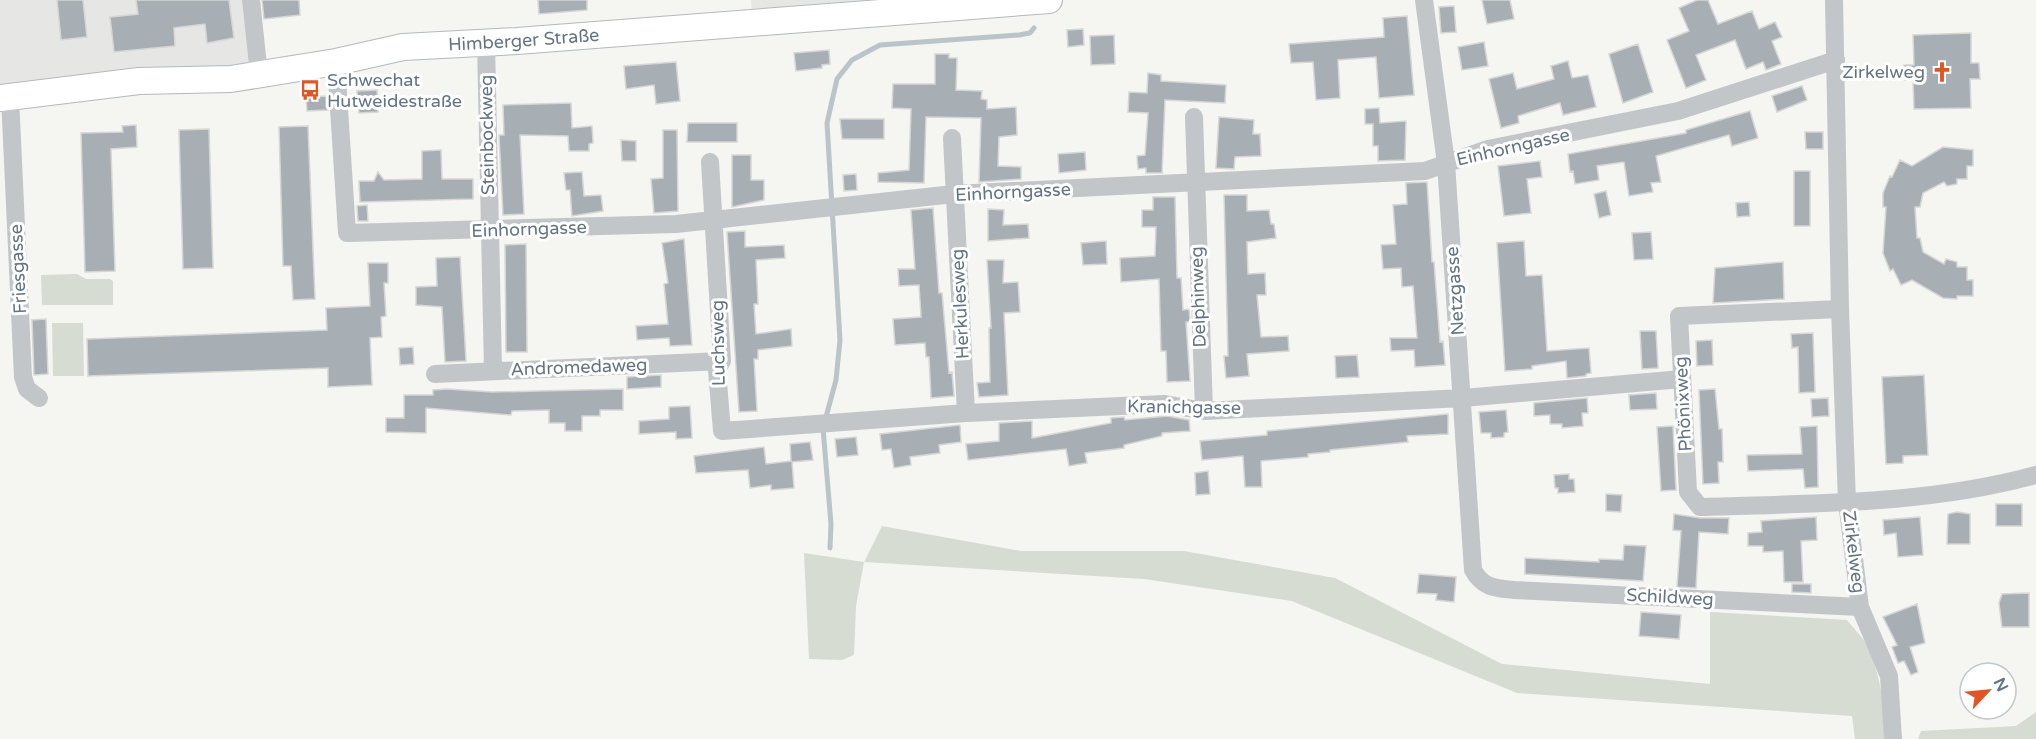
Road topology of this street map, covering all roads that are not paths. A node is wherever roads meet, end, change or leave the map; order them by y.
1 (251, 0) edge
2 (1049, 0) edge
3 (1424, 0) edge
4 (1834, 0) edge
5 (486, 42) junction
6 (1836, 60) junction
7 (336, 62) junction
8 (259, 75) junction
9 (5, 97) edge
10 (1194, 117) dead end
11 (952, 138) dead end
12 (710, 162) dead end
13 (1446, 163) junction
14 (1195, 182) junction
15 (954, 194) junction
16 (713, 218) junction
17 (489, 231) junction
18 (1840, 309) junction
19 (722, 361) junction
20 (494, 371) junction
21 (435, 374) dead end
22 (1682, 379) junction
23 (39, 398) dead end
24 (1463, 398) junction
25 (1204, 411) junction
26 (966, 413) junction
27 (722, 431) joint
28 (2036, 475) edge
29 (1847, 502) junction
30 (1480, 582) joint
31 (1860, 607) junction
32 (1893, 739) edge

1 - 8 street
2 - 5 main road, Himberger Straße
3 - 13 street, Netzgasse
4 - 6 street, Zirkelweg
5 - 7 main road, Himberger Straße
5 - 17 street, Steinbockweg
6 - 13 street, Einhorngasse
6 - 18 street, Zirkelweg
7 - 8 main road, Himberger Straße
7 - 17 street, Einhorngasse
8 - 9 main road, Himberger Straße
9 - 23 street, Friesgasse
10 - 14 street, Delphinweg
11 - 15 street, Herkulesweg
12 - 16 street, Luchsweg
13 - 14 street, Einhorngasse
13 - 24 street, Netzgasse
14 - 15 street, Einhorngasse
14 - 25 street, Delphinweg
15 - 16 street, Einhorngasse
15 - 26 street, Herkulesweg
16 - 17 street, Einhorngasse
16 - 19 street, Luchsweg
17 - 20 street, Steinbockweg
18 - 22 street, Phönixweg
18 - 29 street, Zirkelweg
19 - 20 street, Andromedaweg
19 - 27 street, Luchsweg
20 - 21 street, Andromedaweg
22 - 24 street, Kranichgasse
22 - 29 street, Phönixweg
24 - 25 street, Kranichgasse
24 - 30 street, Netzgasse
25 - 26 street, Kranichgasse
26 - 27 street, Kranichgasse
28 - 29 street
29 - 31 street, Zirkelweg
30 - 31 street, Schildweg
31 - 32 street, Zirkelweg

